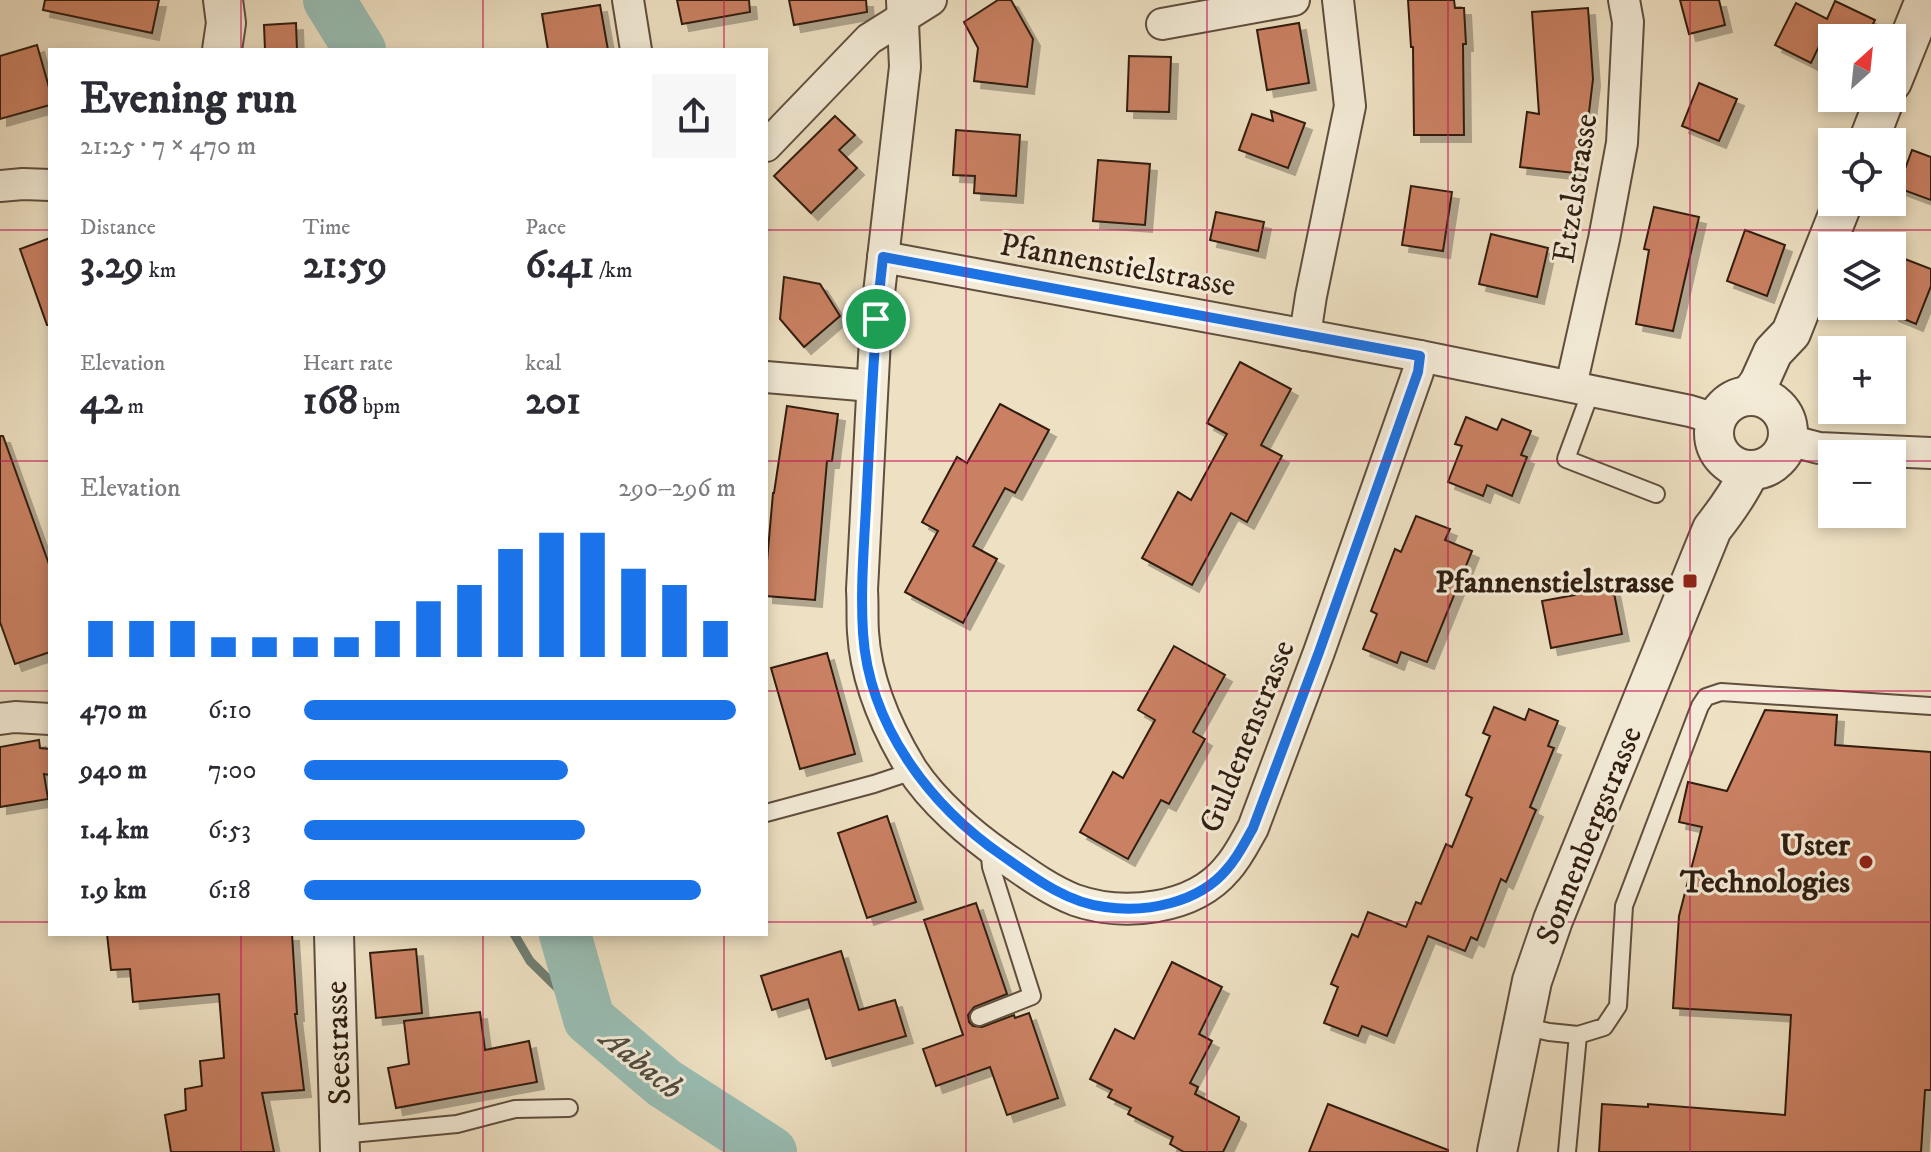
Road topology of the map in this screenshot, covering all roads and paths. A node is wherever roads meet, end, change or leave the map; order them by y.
1 (223, 0) edge
2 (628, 0) edge
3 (931, 0) edge
4 (1294, 0) edge
5 (1338, 0) edge
6 (1624, 0) edge
7 (1925, 0) edge
8 (903, 8) edge
9 (1162, 24) dead end
10 (1906, 47) edge
11 (222, 48) edge
12 (636, 48) edge
13 (768, 144) edge
14 (48, 185) edge
15 (0, 186) edge
16 (1837, 216) edge
17 (883, 257) junction
18 (1305, 335) junction
19 (1420, 356) junction
20 (768, 377) edge
21 (872, 386) junction
22 (1581, 388) junction
23 (1763, 400) junction
24 (1716, 419) junction
25 (1788, 440) junction
26 (1931, 453) edge
27 (1737, 464) junction
28 (1656, 494) dead end
29 (1931, 706) edge
30 (0, 719) edge
31 (48, 719) edge
32 (913, 771) junction
33 (768, 812) edge
34 (989, 847) junction
35 (334, 936) edge
36 (979, 1017) dead end
37 (1521, 1026) junction
38 (1578, 1035) junction
39 (569, 1108) dead end
40 (340, 1144) edge
41 (1497, 1152) edge
42 (1567, 1152) edge

1 - 11 street
2 - 12 street
3 - 8 street
4 - 9 street
5 - 18 street
6 - 22 street, Etzelstrasse
7 - 10 street
8 - 13 street
8 - 17 street, Guldenenstrasse
14 - 15 street
16 - 23 street
17 - 18 street, Pfannenstielstrasse
17 - 21 street, Guldenenstrasse
18 - 19 street, Pfannenstielstrasse
19 - 22 street, Pfannenstielstrasse
19 - 34 street, Guldenenstrasse
20 - 21 street
21 - 32 street, Guldenenstrasse
22 - 24 street, Pfannenstielstrasse
22 - 28 lane
23 - 24 street
23 - 25 street
24 - 27 street
25 - 26 street
25 - 27 street
27 - 37 street, Sonnenbergstrasse
29 - 38 lane
30 - 31 street
32 - 33 lane
32 - 34 street, Guldenenstrasse
34 - 36 lane
35 - 40 street, Seestrasse
37 - 38 lane
37 - 41 street, Sonnenbergstrasse
38 - 42 lane
39 - 40 lane

